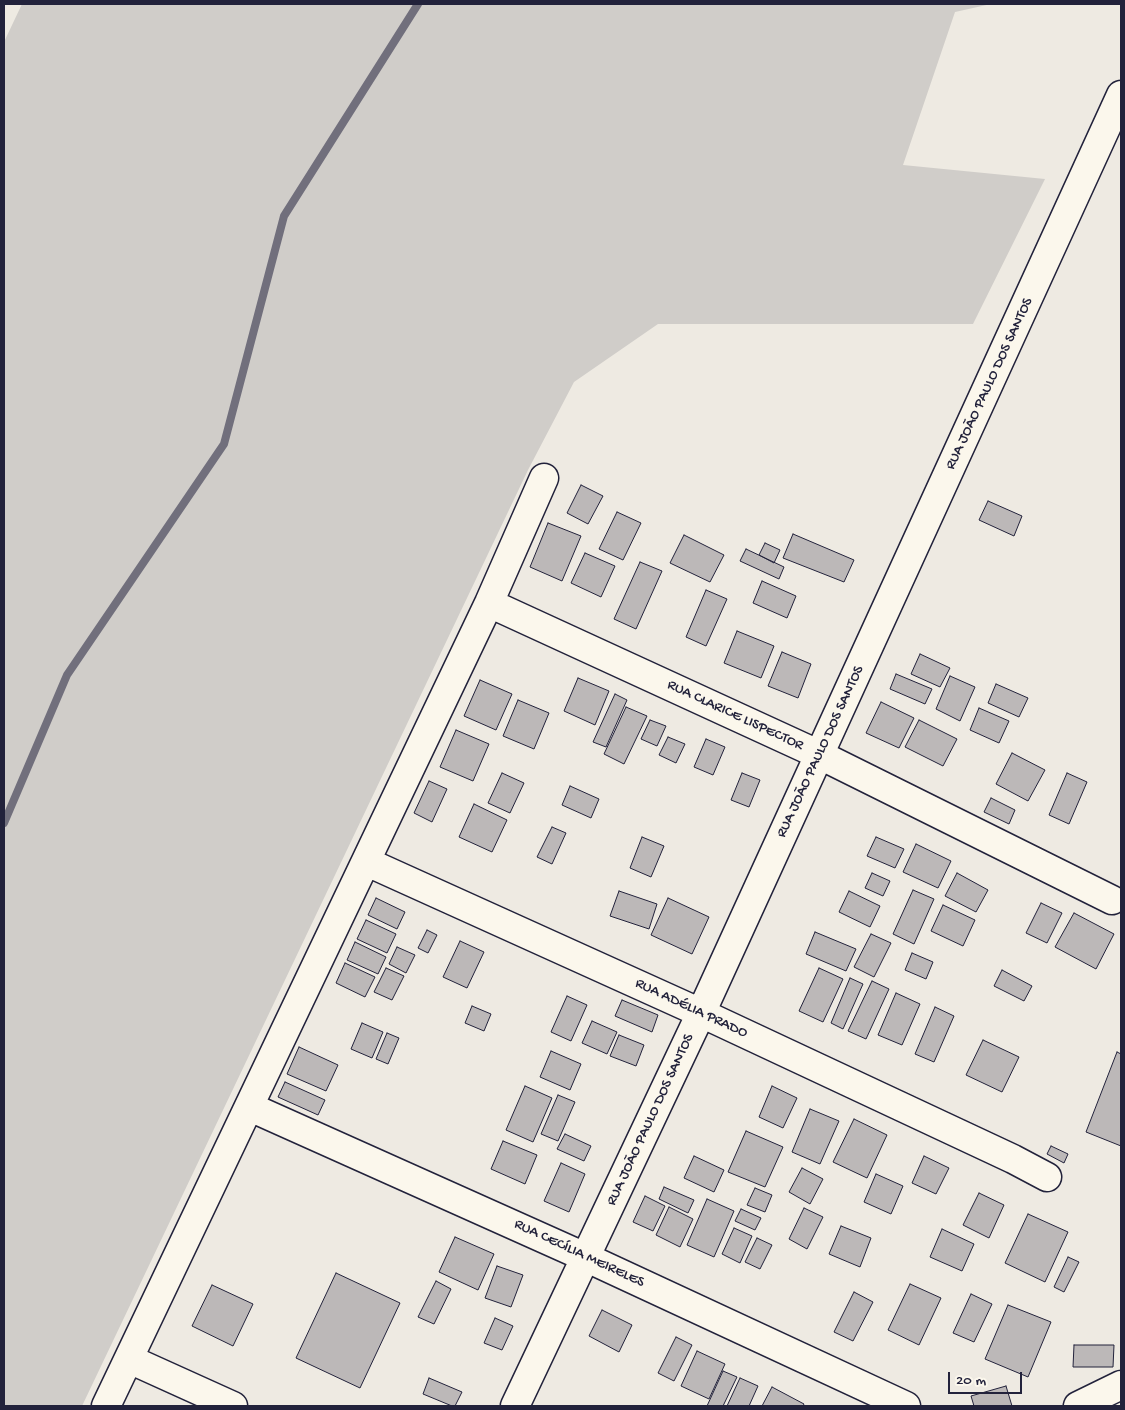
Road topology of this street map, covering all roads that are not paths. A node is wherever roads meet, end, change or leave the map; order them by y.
1 (1121, 95) edge
2 (544, 478) dead end
3 (489, 603) junction
4 (820, 755) junction
5 (367, 862) junction
6 (1112, 900) dead end
7 (701, 1014) junction
8 (250, 1107) junction
9 (1047, 1177) dead end
10 (586, 1257) junction
11 (129, 1359) junction
12 (1121, 1385) edge
13 (896, 1404) edge
14 (106, 1406) edge
15 (233, 1406) edge
16 (515, 1406) edge
17 (1078, 1406) edge

1 - 4 street, RUA JOÃO PAULO DOS SANTOS
2 - 3 street
3 - 4 street, RUA CLARICE LISPECTOR
3 - 5 street
4 - 6 street, RUA CLARICE LISPECTOR
4 - 7 street, RUA JOÃO PAULO DOS SANTOS
5 - 7 street, RUA ADÉLIA PRADO
5 - 8 street
7 - 9 street, RUA ADÉLIA PRADO
7 - 10 street, RUA JOÃO PAULO DOS SANTOS
8 - 10 street, RUA CECÍLIA MEIRELES
8 - 11 street
10 - 13 street, RUA CECÍLIA MEIRELES
10 - 16 street, RUA JOÃO PAULO DOS SANTOS
11 - 14 street
11 - 15 street
12 - 17 street

